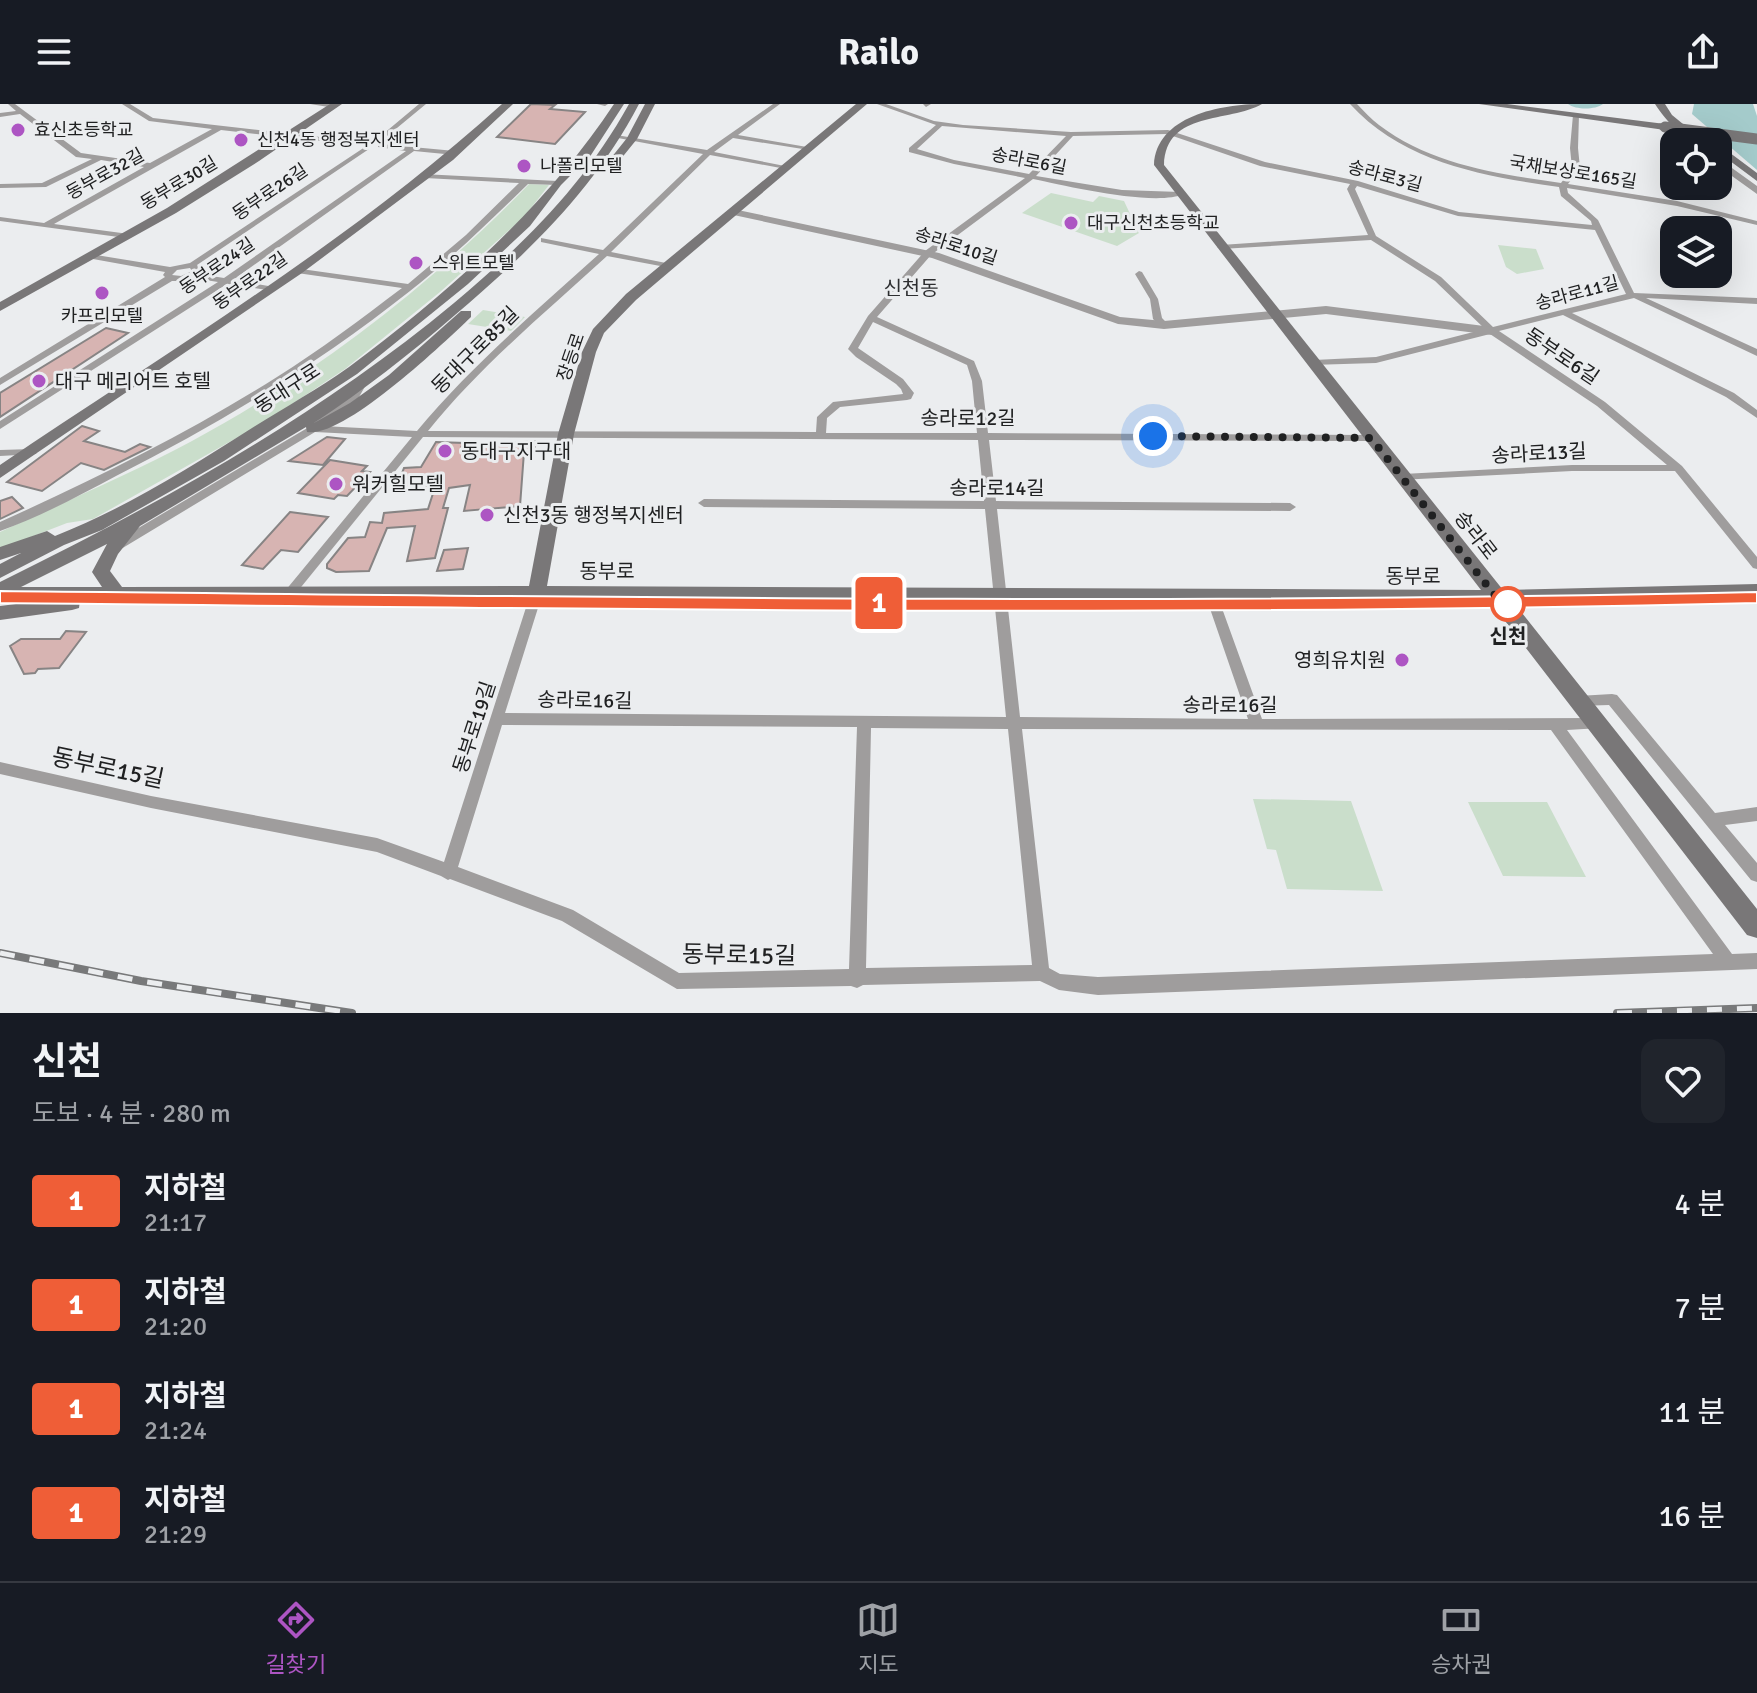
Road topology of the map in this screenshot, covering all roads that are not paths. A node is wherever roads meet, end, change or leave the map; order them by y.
1 (11, 104) edge
2 (125, 104) edge
3 (313, 104) edge
4 (423, 104) edge
5 (508, 104) edge
6 (603, 104) edge
7 (619, 104) edge
8 (634, 104) edge
9 (650, 104) edge
10 (777, 104) edge
11 (862, 104) edge
12 (880, 104) edge
13 (1257, 104) edge
14 (1353, 104) edge
15 (1484, 104) edge
16 (1660, 104) edge
17 (1669, 104) edge
18 (336, 105) edge
19 (22, 112) junction
20 (0, 115) edge
21 (1582, 116) junction
22 (1672, 122) junction
23 (1639, 123) junction
24 (940, 125) junction
25 (219, 128) junction
26 (1678, 128) edge
27 (1680, 128) edge
28 (1683, 128) edge
29 (1168, 132) junction
30 (1071, 134) junction
31 (292, 136) junction
32 (618, 136) junction
33 (732, 136) junction
34 (632, 139) junction
35 (1757, 139) edge
36 (379, 143) junction
37 (366, 146) junction
38 (413, 149) junction
39 (807, 149) junction
40 (709, 152) junction
41 (455, 153) junction
42 (621, 154) junction
43 (98, 159) junction
44 (1732, 159) edge
45 (577, 164) junction
46 (600, 164) junction
47 (1732, 164) edge
48 (153, 166) junction
49 (786, 167) junction
50 (1732, 171) edge
51 (425, 176) junction
52 (1031, 177) junction
53 (1757, 178) edge
54 (526, 181) junction
55 (557, 183) junction
56 (1355, 183) junction
57 (1563, 185) junction
58 (0, 186) edge
59 (1757, 188) edge
60 (1180, 194) junction
61 (733, 212) junction
62 (0, 219) edge
63 (1757, 223) edge
64 (46, 225) junction
65 (1598, 228) junction
66 (126, 236) junction
67 (1373, 237) junction
68 (544, 240) junction
69 (1221, 247) junction
70 (604, 251) junction
71 (928, 253) junction
72 (93, 256) junction
73 (668, 266) junction
74 (192, 270) junction
75 (297, 270) junction
76 (170, 274) junction
77 (1139, 274) dead end
78 (227, 280) junction
79 (410, 287) junction
80 (271, 289) junction
81 (1631, 295) junction
82 (1757, 301) edge
83 (0, 307) edge
84 (1273, 314) junction
85 (1567, 314) junction
86 (871, 318) junction
87 (1164, 325) junction
88 (1492, 331) junction
89 (1757, 353) edge
90 (1314, 363) junction
91 (0, 382) edge
92 (362, 383) junction
93 (1757, 415) edge
94 (0, 426) edge
95 (313, 429) junction
96 (421, 434) junction
97 (566, 434) junction
98 (821, 435) junction
99 (981, 435) junction
100 (1371, 438) junction
101 (32, 452) junction
102 (0, 453) edge
103 (1678, 468) junction
104 (0, 473) edge
105 (1403, 478) junction
106 (704, 503) dead end
107 (990, 506) junction
108 (1290, 507) dead end
109 (139, 519) junction
110 (96, 526) junction
111 (0, 527) edge
112 (114, 547) junction
113 (0, 554) edge
114 (1757, 565) edge
115 (0, 572) edge
116 (1757, 591) edge
117 (0, 592) edge
118 (537, 592) junction
119 (117, 594) junction
120 (289, 594) junction
121 (1001, 597) junction
122 (1497, 598) junction
123 (1213, 600) junction
124 (0, 613) edge
125 (1578, 701) junction
126 (498, 719) junction
127 (864, 722) junction
128 (1014, 724) junction
129 (1555, 724) junction
130 (1596, 724) junction
131 (1257, 725) junction
132 (0, 768) edge
133 (1757, 814) edge
134 (1712, 820) junction
135 (448, 873) junction
136 (1757, 875) edge
137 (1756, 927) edge
138 (1757, 961) edge
139 (1729, 963) junction
140 (1041, 973) junction
141 (857, 980) junction

1 - 19 street
2 - 25 street, 동부로30길
3 - 18 street, 동부로30길
4 - 36 street
5 - 41 main road, 동부로22길
6 - 45 main road
7 - 45 main road, 동대구로
8 - 32 main road, 동대구로
9 - 34 main road
10 - 33 street
11 - 39 main road, 장등로
12 - 24 street, 송라로3길
13 - 29 main road
14 - 57 street, 국채보상로165길
15 - 21 main road
16 - 22 main road
17 - 22 main road
18 - 31 main road, 동부로30길
19 - 20 street
19 - 43 street
21 - 23 main road
21 - 23 main road
21 - 57 street
22 - 23 main road
22 - 26 street
22 - 27 main road
22 - 28 main road
22 - 35 main road, bridge
24 - 30 street, 송라로3길
24 - 52 street, 송라로6길
25 - 31 street, 동부로30길
25 - 48 street, 동부로32길
29 - 30 street, 송라로3길
29 - 56 street, 송라로3길
29 - 60 main road, 송라로
30 - 52 street
31 - 37 street
31 - 66 main road, 동부로30길
32 - 34 street
32 - 46 main road, 동대구로
33 - 39 street
33 - 40 street, 동대구로85길
34 - 40 street
34 - 42 main road
36 - 37 street
36 - 38 street
37 - 74 street, 동부로26길
38 - 41 street
38 - 78 street, 동부로24길
39 - 49 main road, 장등로
40 - 49 street
40 - 70 street, 동대구로85길
41 - 51 main road, 동부로22길
42 - 46 main road
42 - 68 main road
43 - 48 street
43 - 58 street
44 - 53 main road
45 - 46 main road
45 - 55 main road, 동대구로
46 - 92 main road, 동대구로
47 - 59 main road
48 - 64 street, 동부로32길
49 - 61 main road, 장등로
50 - 59 street
51 - 54 street
51 - 75 main road, 동부로22길
52 - 60 street, 송라로6길
52 - 71 street
54 - 55 street
54 - 79 street
55 - 110 main road, 동대구로
56 - 65 street, 송라로3길
56 - 67 street
57 - 63 street, 국채보상로165길
57 - 65 street
60 - 69 main road, 송라로
61 - 71 street, 송라로10길
61 - 73 main road, 장등로
62 - 64 street
64 - 66 street
65 - 81 street
66 - 72 main road, 동부로30길
67 - 69 street
67 - 88 street, 동부로6길
68 - 70 street
68 - 95 main road
69 - 84 main road, 송라로
70 - 73 street
70 - 96 street, 동대구로85길
71 - 86 street
71 - 87 street, 송라로10길
72 - 76 street
72 - 83 main road, 동부로30길
73 - 97 main road, 장등로
74 - 76 street
74 - 78 street
75 - 79 street
75 - 80 main road, 동부로22길
76 - 91 street
77 - 87 street
78 - 80 street
78 - 94 street, 동부로24길
79 - 111 street
80 - 101 main road, 동부로22길
81 - 82 street, 송라로11길
81 - 85 street, 송라로11길
81 - 89 street
84 - 87 street, 송라로10길
84 - 88 street, 송라로10길
84 - 90 main road, 송라로
85 - 88 street, 송라로11길
85 - 93 street
86 - 98 street
86 - 99 street
88 - 90 street, 송라로11길
88 - 103 street, 동부로6길
90 - 100 main road, 송라로
92 - 95 street
92 - 109 main road, 동대구로
95 - 96 street, 송라로12길
95 - 112 street
96 - 97 street, 송라로12길
96 - 120 street, 동대구로85길
97 - 98 street, 송라로12길
97 - 118 main road, 장등로
98 - 99 street, 송라로12길
99 - 100 street, 송라로12길
99 - 107 street
100 - 105 main road, 송라로
101 - 102 street
101 - 104 main road, 동부로22길
103 - 105 street, 송라로13길
103 - 114 street, 동부로6길
105 - 122 main road, 송라로
106 - 107 street, 송라로14길
107 - 108 street, 송라로14길
107 - 121 street
109 - 112 main road
109 - 117 main road
110 - 113 main road
110 - 115 main road, 동대구로
112 - 119 main road
116 - 122 main road, 동부로
117 - 119 main road, 동부로
118 - 120 main road, 동부로
118 - 121 main road, 동부로
118 - 126 street, 동부로19길
119 - 120 main road, 동부로
119 - 124 main road
121 - 123 main road, 동부로
121 - 128 street
122 - 123 main road, 동부로
122 - 125 main road, 송라로
123 - 131 street
125 - 130 main road, 송라로
125 - 134 street
126 - 127 street, 송라로16길
126 - 135 street, 동부로19길
127 - 128 street, 송라로16길
127 - 141 street
128 - 131 street, 송라로16길
128 - 140 street
129 - 130 street, 송라로16길
129 - 131 street, 송라로16길
129 - 139 street
130 - 137 main road, 송라로
132 - 135 street, 동부로15길
133 - 134 street
134 - 136 street
135 - 141 street, 동부로15길
138 - 139 street, 동부로15길
139 - 140 street, 동부로15길
140 - 141 street, 동부로15길

